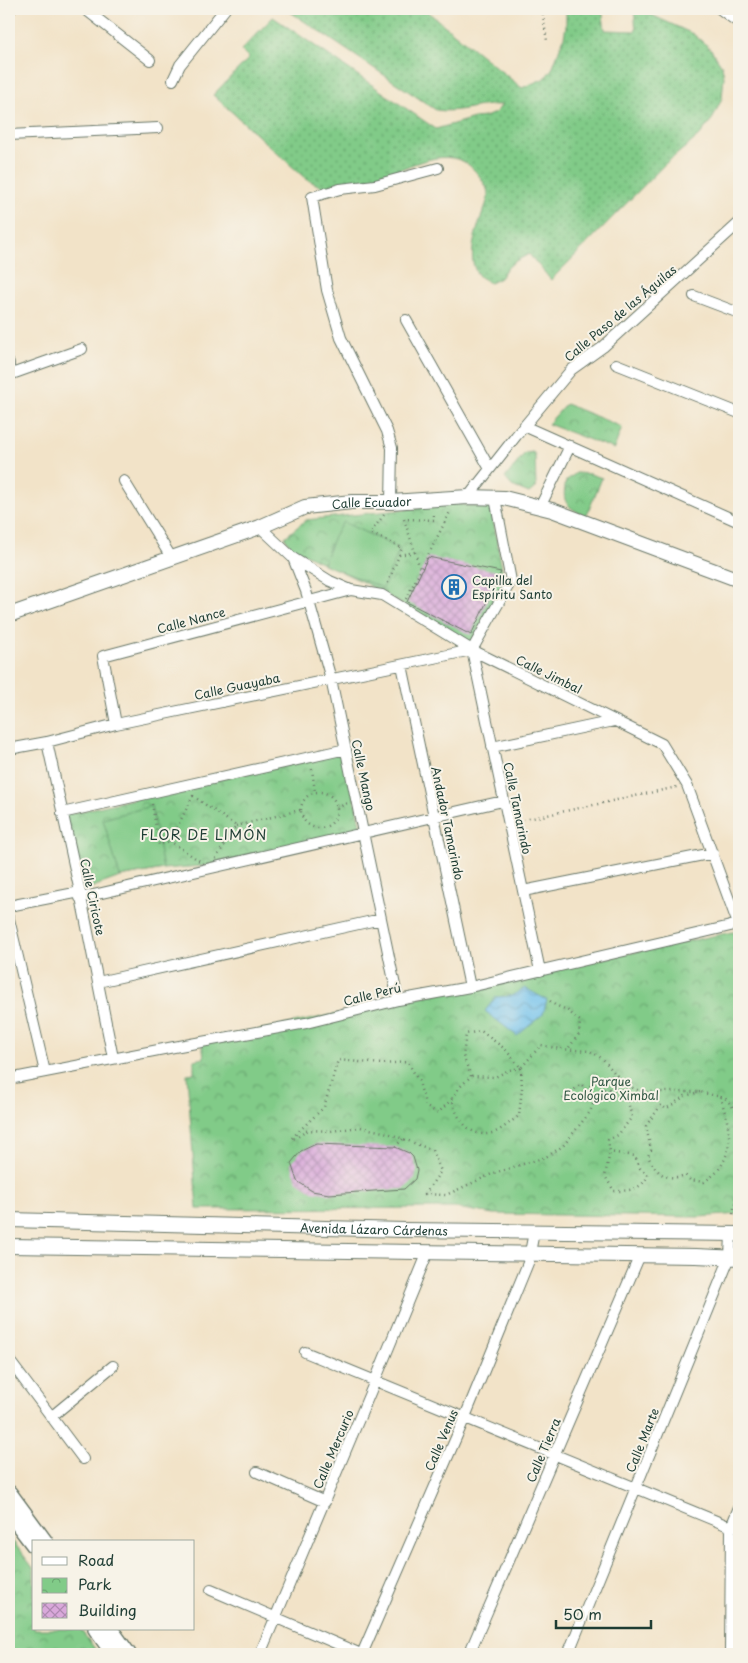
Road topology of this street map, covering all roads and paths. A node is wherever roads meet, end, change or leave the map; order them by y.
1 (85, 9) edge
2 (225, 9) edge
3 (542, 9) edge
4 (720, 9) edge
5 (739, 23) edge
6 (547, 41) dead end
7 (150, 60) dead end
8 (173, 80) dead end
9 (158, 128) dead end
10 (9, 135) edge
11 (438, 168) dead end
12 (739, 223) edge
13 (694, 296) dead end
14 (739, 313) edge
15 (406, 320) dead end
16 (82, 349) dead end
17 (9, 363) edge
18 (616, 364) dead end
19 (9, 376) edge
20 (739, 413) edge
21 (524, 426) junction
22 (570, 446) junction
23 (490, 469) junction
24 (124, 481) dead end
25 (495, 498) junction
26 (459, 501) junction
27 (390, 502) junction
28 (540, 507) junction
29 (434, 508) dead end
30 (442, 508) dead end
31 (739, 522) edge
32 (260, 526) junction
33 (415, 552) junction
34 (399, 555) junction
35 (172, 557) junction
36 (293, 558) junction
37 (420, 570) junction
38 (739, 580) edge
39 (351, 590) junction
40 (382, 595) junction
41 (309, 601) junction
42 (402, 606) junction
43 (9, 615) edge
44 (472, 650) junction
45 (402, 665) junction
46 (331, 679) junction
47 (614, 720) junction
48 (116, 724) junction
49 (47, 742) junction
50 (492, 747) junction
51 (9, 749) edge
52 (346, 749) junction
53 (310, 757) junction
54 (686, 785) junction
55 (315, 792) junction
56 (151, 793) junction
57 (503, 801) junction
58 (300, 810) junction
59 (62, 813) junction
60 (433, 816) junction
61 (508, 824) junction
62 (236, 826) junction
63 (363, 832) junction
64 (170, 841) junction
65 (713, 853) junction
66 (210, 868) junction
67 (523, 892) junction
68 (80, 895) junction
69 (9, 906) edge
70 (9, 919) edge
71 (382, 919) junction
72 (739, 923) edge
73 (540, 971) junction
74 (98, 982) junction
75 (470, 987) junction
76 (398, 1000) junction
77 (550, 1001) dead end
78 (567, 1050) junction
79 (112, 1058) junction
80 (521, 1068) junction
81 (45, 1072) junction
82 (471, 1076) junction
83 (617, 1076) junction
84 (9, 1079) edge
85 (631, 1087) junction
86 (616, 1090) junction
87 (700, 1092) junction
88 (720, 1096) junction
89 (452, 1098) junction
90 (563, 1099) dead end
91 (739, 1114) edge
92 (403, 1139) junction
93 (395, 1147) dead end
94 (610, 1152) junction
95 (739, 1181) edge
96 (732, 1214) dead end
97 (9, 1220) edge
98 (404, 1230) junction
99 (534, 1232) junction
100 (735, 1234) edge
101 (9, 1246) edge
102 (404, 1252) junction
103 (428, 1252) junction
104 (529, 1254) junction
105 (640, 1255) junction
106 (734, 1258) edge
107 (305, 1352) dead end
108 (9, 1360) edge
109 (113, 1366) dead end
110 (375, 1381) junction
111 (51, 1417) junction
112 (465, 1417) junction
113 (554, 1454) junction
114 (83, 1460) dead end
115 (257, 1472) dead end
116 (636, 1488) junction
117 (9, 1493) edge
118 (325, 1502) junction
119 (739, 1507) edge
120 (9, 1512) edge
121 (735, 1526) edge
122 (44, 1540) edge
123 (32, 1542) edge
124 (211, 1590) dead end
125 (276, 1618) junction
126 (97, 1630) edge
127 (111, 1630) edge
128 (114, 1654) edge
129 (128, 1654) edge
130 (260, 1654) edge
131 (361, 1654) edge
132 (469, 1654) edge
133 (568, 1654) edge
134 (730, 1654) edge

1 - 7 street
2 - 8 street
3 - 6 path
4 - 5 street
9 - 10 street
11 - 27 street
12 - 21 street, Calle Paso de las Águilas
13 - 14 street
15 - 23 street
16 - 19 street
17 - 19 street
18 - 20 street
21 - 22 street
21 - 23 street, Calle Paso de las Águilas
22 - 28 street
22 - 31 street
23 - 26 street, Calle Paso de las Águilas
24 - 35 street
25 - 26 main road, Calle Ecuador
25 - 28 main road, Calle Ecuador
25 - 44 street
26 - 27 main road, Calle Ecuador
26 - 30 path
26 - 37 path
27 - 32 main road, Calle Ecuador
27 - 34 path
28 - 38 main road, Calle Ecuador
29 - 33 path
32 - 35 main road, Calle Ecuador
32 - 36 street, Calle Jimbal
33 - 34 path
33 - 37 path
34 - 40 path
35 - 43 main road, Calle Ecuador
36 - 39 street, Calle Jimbal
36 - 41 street, Calle Mango
37 - 42 path
39 - 40 street, Calle Jimbal
39 - 41 street, Calle Nance
40 - 42 street, Calle Jimbal
41 - 46 street, Calle Mango
41 - 48 street, Calle Nance
42 - 44 street, Calle Jimbal
44 - 45 street, Calle Guayaba
44 - 47 street, Calle Jimbal
44 - 50 street, Calle Tamarindo
45 - 46 street, Calle Guayaba
45 - 60 street, Andador Tamarindo
46 - 48 street, Calle Guayaba
46 - 52 street, Calle Mango
47 - 50 street
47 - 54 street, Calle Jimbal
48 - 49 street, Calle Guayaba
49 - 51 street, Calle Guayaba
49 - 59 street, Calle Ciricote
50 - 57 street, Calle Tamarindo
52 - 53 street
52 - 63 street, Calle Mango
53 - 55 path
53 - 56 street
54 - 61 path
54 - 65 street, Calle Jimbal
55 - 58 path
55 - 58 path
56 - 59 street
56 - 64 path
57 - 60 street
57 - 61 street, Calle Tamarindo
58 - 62 path
59 - 68 street, Calle Ciricote
60 - 63 street
60 - 75 street, Andador Tamarindo
61 - 67 street, Calle Tamarindo
62 - 64 path
62 - 66 path
63 - 66 street
63 - 71 street, Calle Mango
64 - 66 path
65 - 67 street
65 - 72 street, Calle Jimbal
66 - 68 street
67 - 73 street, Calle Tamarindo
68 - 69 street
68 - 74 street, Calle Ciricote
70 - 81 street
71 - 74 street
71 - 76 street, Calle Mango
72 - 73 street, Calle Perú
73 - 75 street, Calle Perú
74 - 79 street, Calle Ciricote
75 - 76 street, Calle Perú
76 - 79 street, Calle Perú
77 - 78 path
78 - 80 path
78 - 83 path
79 - 81 street, Calle Perú
80 - 82 path
80 - 82 path
80 - 89 path
81 - 84 street, Calle Perú
82 - 89 path
83 - 85 path
83 - 90 path
85 - 86 path
85 - 87 path
86 - 92 path
86 - 94 path
87 - 88 path
87 - 88 path
88 - 91 path
89 - 92 path
92 - 93 path
94 - 94 path
95 - 96 path
97 - 98 main road, Avenida Lázaro Cárdenas
98 - 99 main road, Avenida Lázaro Cárdenas
98 - 102 main road
99 - 100 main road, Avenida Lázaro Cárdenas
99 - 104 street, Calle Venus
100 - 106 street, Calle Marte
101 - 102 main road, Avenida Lázaro Cárdenas
102 - 103 main road, Avenida Lázaro Cárdenas
103 - 104 main road, Avenida Lázaro Cárdenas
103 - 110 street, Calle Mercurio
104 - 105 main road, Avenida Lázaro Cárdenas
104 - 112 street, Calle Venus
105 - 106 main road, Avenida Lázaro Cárdenas
105 - 113 street, Calle Tierra
106 - 116 street, Calle Marte
107 - 110 street
108 - 111 street
109 - 111 street
110 - 112 street
110 - 118 street, Calle Mercurio
111 - 114 street
112 - 113 street
112 - 131 street, Calle Venus
113 - 116 street
113 - 132 street, Calle Tierra
115 - 118 street
116 - 121 street
116 - 133 street, Calle Marte
117 - 122 main road
118 - 125 street, Calle Mercurio
119 - 121 street
120 - 123 main road
121 - 134 street
124 - 125 street
125 - 130 street, Calle Mercurio
125 - 131 street
126 - 128 main road
127 - 129 main road

